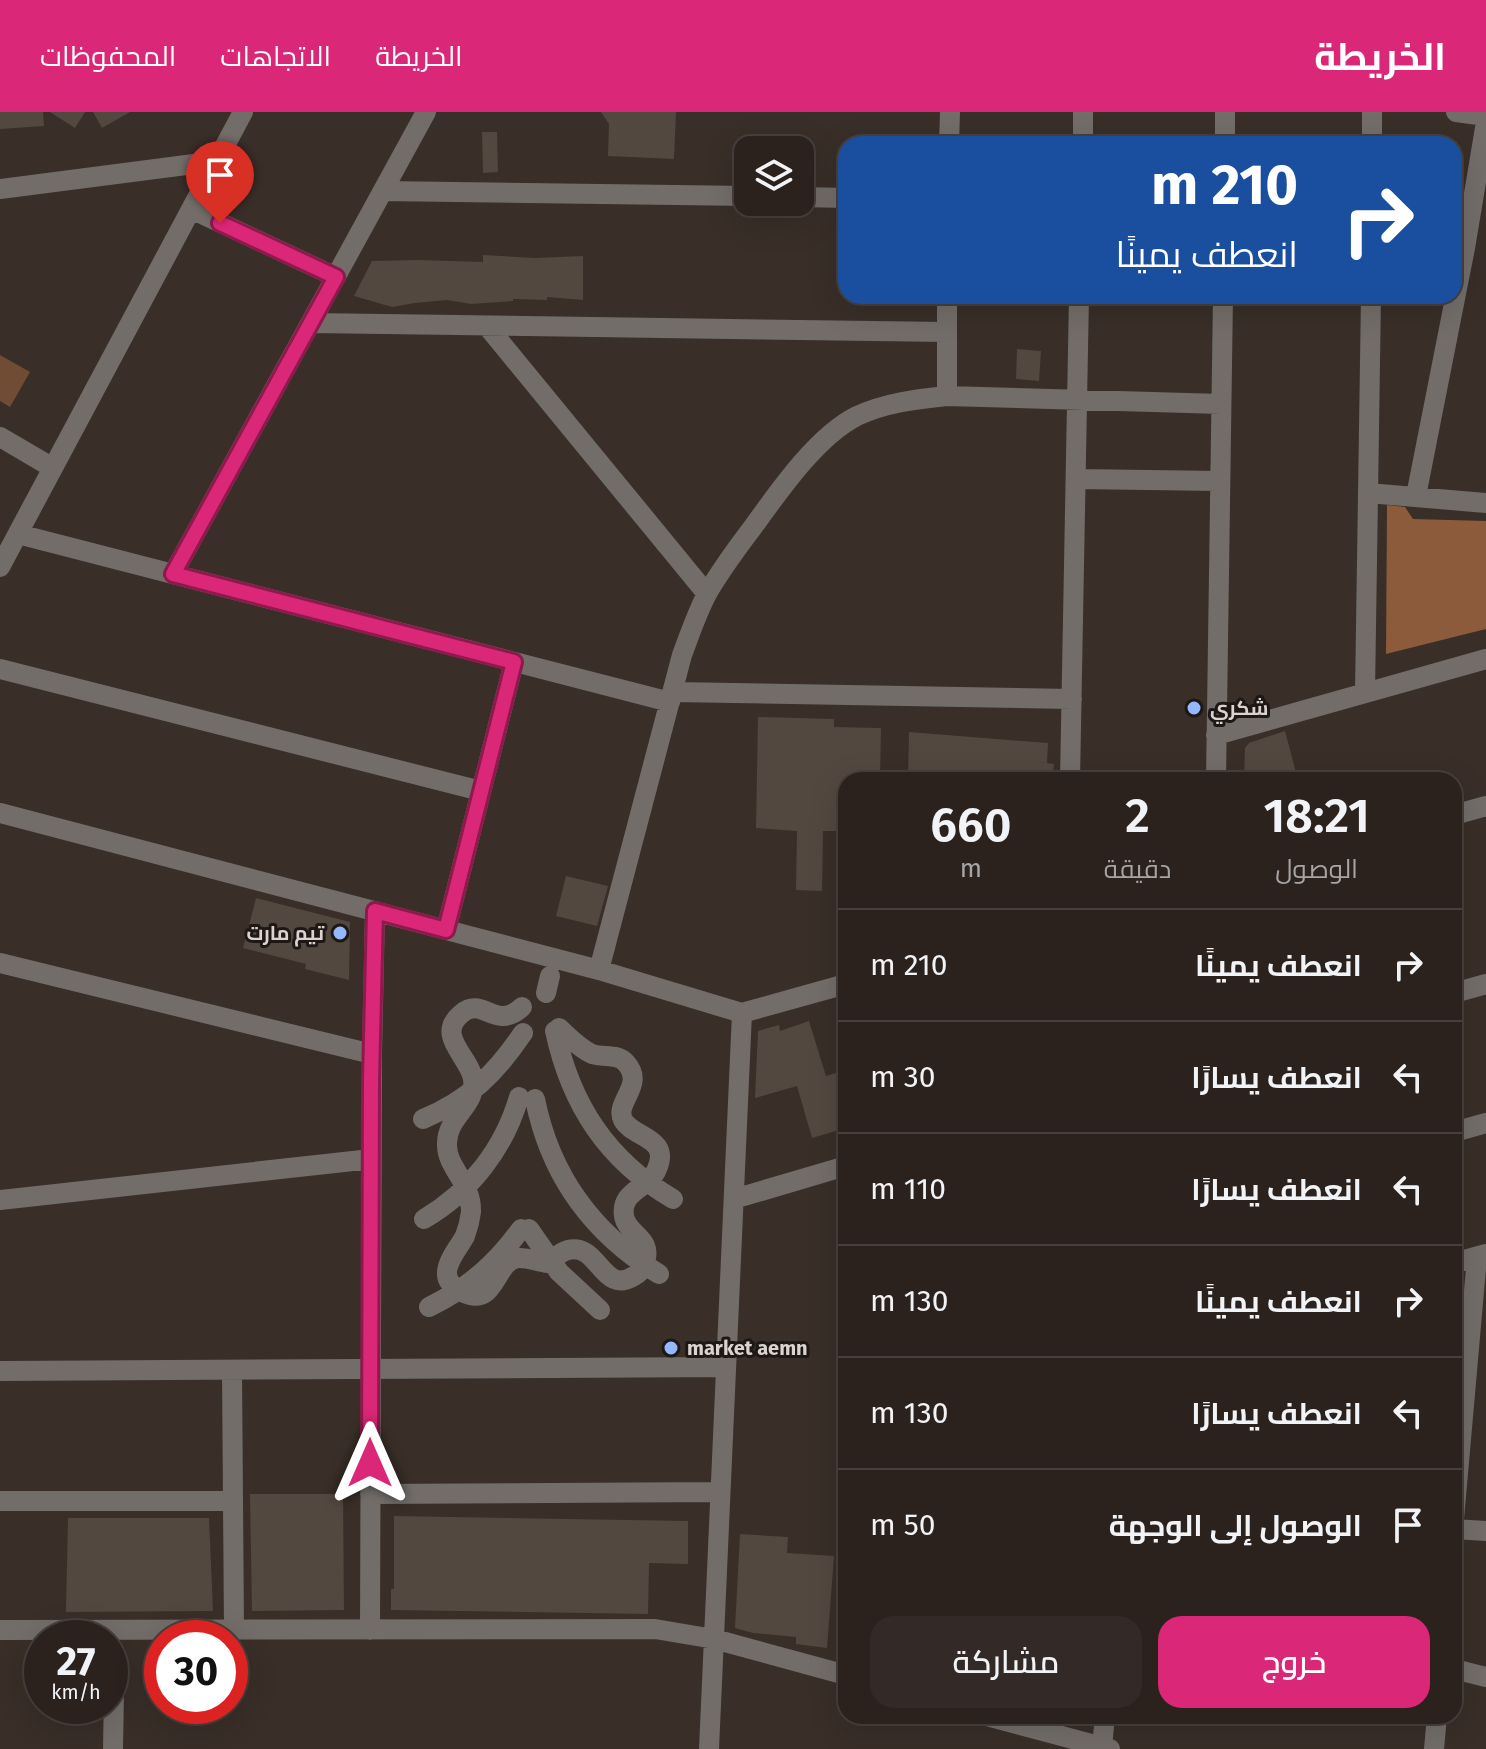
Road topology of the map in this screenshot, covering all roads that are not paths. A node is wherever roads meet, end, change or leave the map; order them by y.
1 (243, 112) edge
2 (426, 112) edge
3 (950, 112) edge
4 (1083, 112) edge
5 (1225, 112) edge
6 (1372, 112) edge
7 (1456, 112) edge
8 (1486, 119) edge
9 (949, 136) edge
10 (1083, 136) edge
11 (1225, 136) edge
12 (1372, 136) edge
13 (217, 161) junction
14 (0, 189) edge
15 (383, 191) junction
16 (734, 196) edge
17 (814, 197) edge
18 (838, 198) edge
19 (191, 209) junction
20 (1462, 237) edge
21 (336, 277) junction
22 (947, 304) edge
23 (1079, 304) edge
24 (1223, 304) edge
25 (1371, 304) edge
26 (1450, 304) edge
27 (311, 323) junction
28 (487, 326) junction
29 (947, 332) junction
30 (947, 396) junction
31 (1077, 400) junction
32 (1221, 404) junction
33 (0, 437) edge
34 (53, 468) junction
35 (1076, 479) junction
36 (1220, 481) junction
37 (1368, 493) junction
38 (1416, 496) junction
39 (1486, 503) edge
40 (18, 534) junction
41 (0, 567) edge
42 (173, 574) junction
43 (707, 594) junction
44 (1486, 659) edge
45 (514, 662) junction
46 (0, 669) edge
47 (1365, 693) junction
48 (672, 697) junction
49 (1072, 699) junction
50 (1216, 735) junction
51 (1070, 772) edge
52 (1216, 772) edge
53 (481, 791) junction
54 (1486, 806) edge
55 (0, 813) edge
56 (1462, 813) edge
57 (375, 911) junction
58 (446, 930) junction
59 (0, 963) edge
60 (599, 970) junction
61 (1486, 984) edge
62 (838, 986) edge
63 (1462, 991) edge
64 (522, 1007) dead end
65 (742, 1013) junction
66 (523, 1033) dead end
67 (372, 1054) junction
68 (472, 1092) junction
69 (423, 1119) dead end
70 (1486, 1123) edge
71 (1462, 1130) edge
72 (371, 1159) junction
73 (838, 1168) edge
74 (648, 1182) junction
75 (467, 1187) junction
76 (673, 1199) dead end
77 (734, 1199) junction
78 (0, 1200) edge
79 (424, 1219) dead end
80 (1482, 1256) edge
81 (551, 1261) junction
82 (1462, 1261) edge
83 (652, 1269) junction
84 (460, 1291) junction
85 (429, 1307) dead end
86 (600, 1310) dead end
87 (726, 1367) junction
88 (371, 1369) junction
89 (232, 1370) junction
90 (0, 1371) edge
91 (1462, 1444) edge
92 (720, 1492) junction
93 (370, 1494) junction
94 (0, 1501) edge
95 (233, 1501) junction
96 (1462, 1530) edge
97 (1486, 1531) edge
98 (234, 1620) edge
99 (0, 1630) edge
100 (144, 1630) edge
101 (248, 1630) edge
102 (370, 1630) junction
103 (714, 1639) junction
104 (1462, 1671) edge
105 (838, 1673) edge
106 (1486, 1677) edge
107 (113, 1724) edge
108 (1017, 1724) edge
109 (1105, 1724) edge
110 (1436, 1724) edge
111 (1106, 1748) edge
112 (113, 1749) edge
113 (709, 1749) edge
114 (1434, 1749) edge

1 - 13 street
2 - 15 street
3 - 9 street
4 - 10 street
5 - 11 street
6 - 12 street
7 - 8 street
8 - 20 street
13 - 14 street
13 - 19 street
15 - 16 street
15 - 21 street
17 - 18 street
19 - 21 street
19 - 34 street
21 - 27 street
22 - 29 street
23 - 31 street
24 - 32 street
25 - 37 street
26 - 38 street
27 - 28 street
27 - 42 street
28 - 29 street
28 - 43 street
29 - 30 street
30 - 31 street
30 - 43 street
31 - 32 street
31 - 35 street
32 - 36 street
33 - 34 street
34 - 40 street
35 - 36 street
35 - 49 street
36 - 50 street
37 - 38 street
37 - 47 street
38 - 39 street
40 - 41 street
40 - 42 street
42 - 45 street
43 - 48 street
44 - 47 street
45 - 48 street
45 - 53 street
46 - 53 street
47 - 50 street
48 - 49 street
48 - 60 street
49 - 51 street
50 - 52 street
53 - 58 street
54 - 56 street
55 - 57 street
57 - 58 street
57 - 67 street
58 - 60 street
59 - 67 street
60 - 65 street
61 - 63 street
62 - 65 street
64 - 68 street
65 - 77 street
66 - 68 street
67 - 72 street
68 - 69 street
68 - 75 street
70 - 71 street
72 - 78 street
72 - 88 street
73 - 77 street
74 - 74 street
74 - 76 street
74 - 83 street
75 - 79 street
75 - 83 street
75 - 84 street
77 - 87 street
80 - 82 street
80 - 91 street
81 - 83 street
81 - 84 street
81 - 84 street
81 - 86 street
84 - 85 street
87 - 88 street
87 - 92 street
88 - 89 street
88 - 93 street
89 - 90 street
89 - 95 street
92 - 93 street
92 - 103 street
93 - 102 street
94 - 95 street
95 - 98 street
96 - 97 street
99 - 100 street
101 - 102 street
102 - 103 street
103 - 105 street
103 - 113 street
104 - 106 street
107 - 112 street
108 - 111 street
109 - 111 street
110 - 114 street

